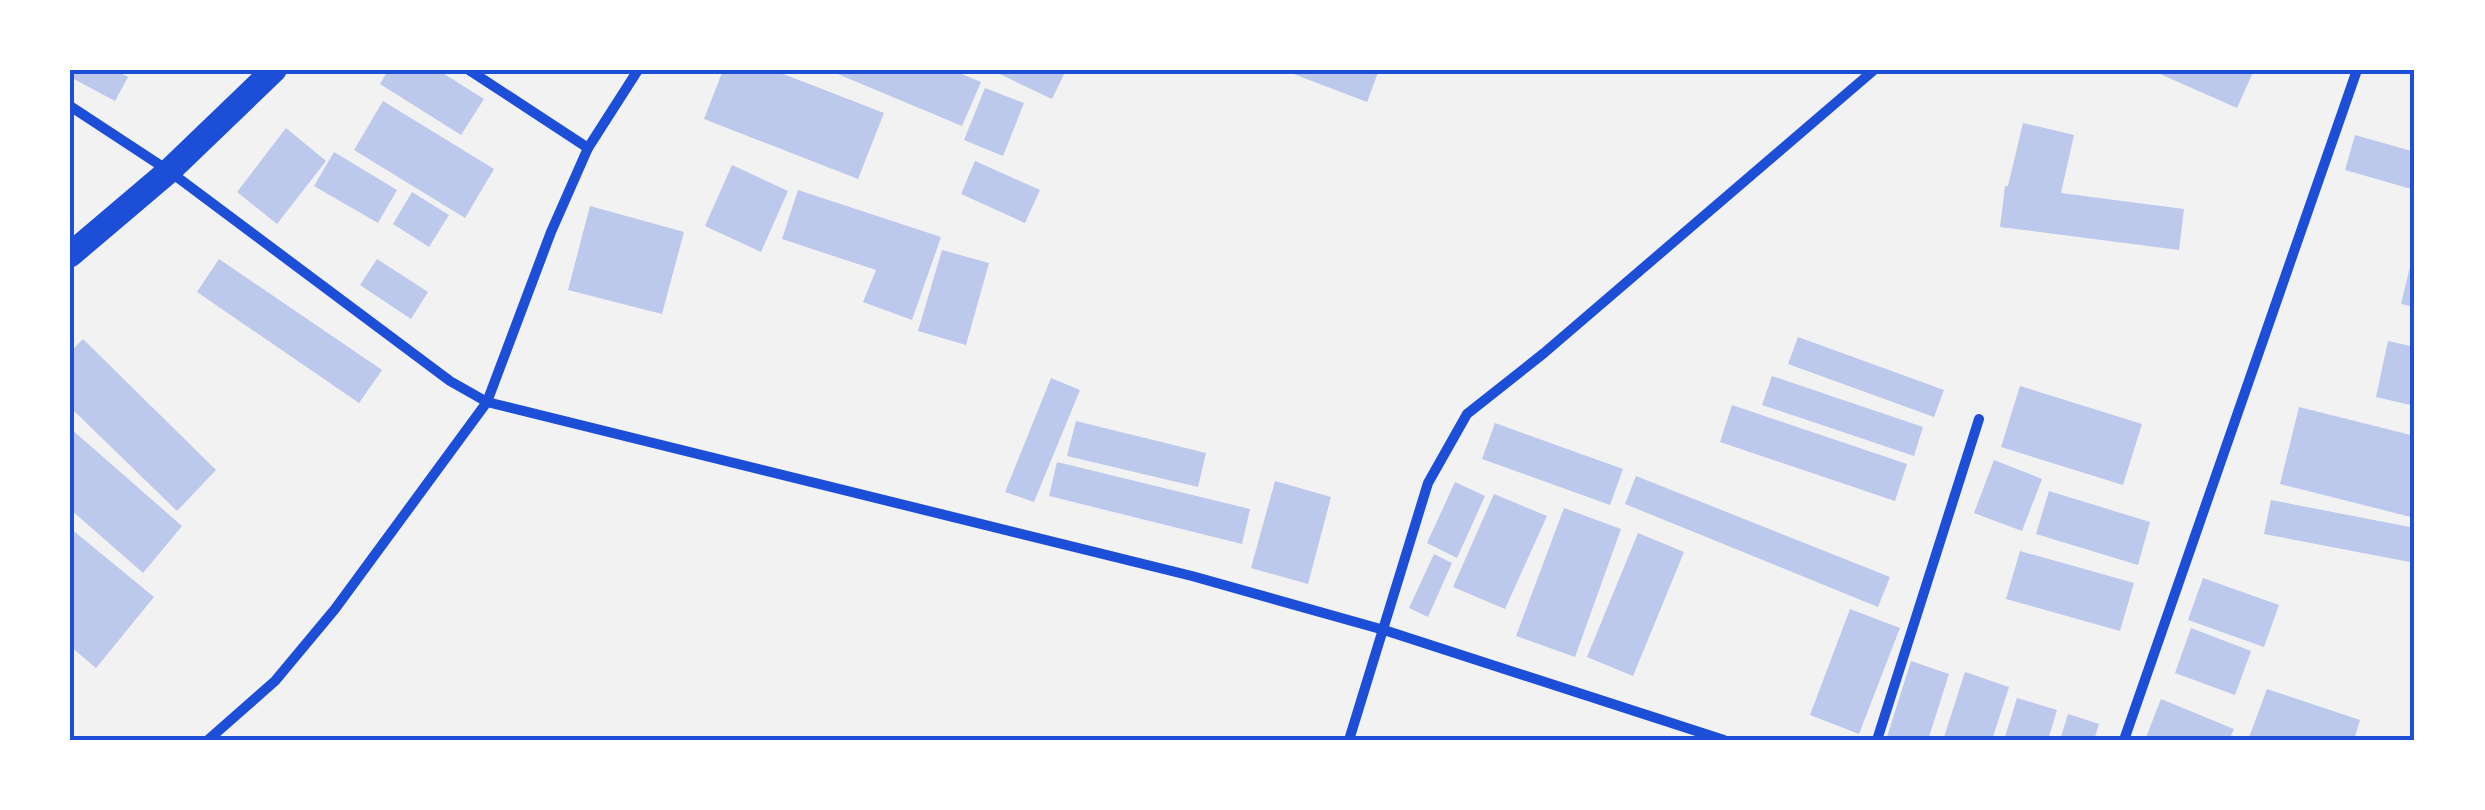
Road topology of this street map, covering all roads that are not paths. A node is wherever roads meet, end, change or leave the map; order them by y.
1 (274, 70) edge
2 (470, 70) edge
3 (638, 70) edge
4 (1874, 70) edge
5 (2358, 70) edge
6 (70, 106) edge
7 (588, 148) junction
8 (168, 171) junction
9 (70, 255) edge
10 (487, 402) junction
11 (1980, 419) dead end
12 (1384, 630) junction
13 (208, 740) edge
14 (1349, 740) edge
15 (1724, 740) edge
16 (1877, 740) edge
17 (2124, 740) edge

1 - 8 main road
2 - 7 street
3 - 7 street
4 - 12 street
5 - 17 street
6 - 8 street
7 - 10 street
8 - 9 main road
8 - 10 street
10 - 12 street
10 - 13 street
11 - 16 street
12 - 14 street
12 - 15 street

